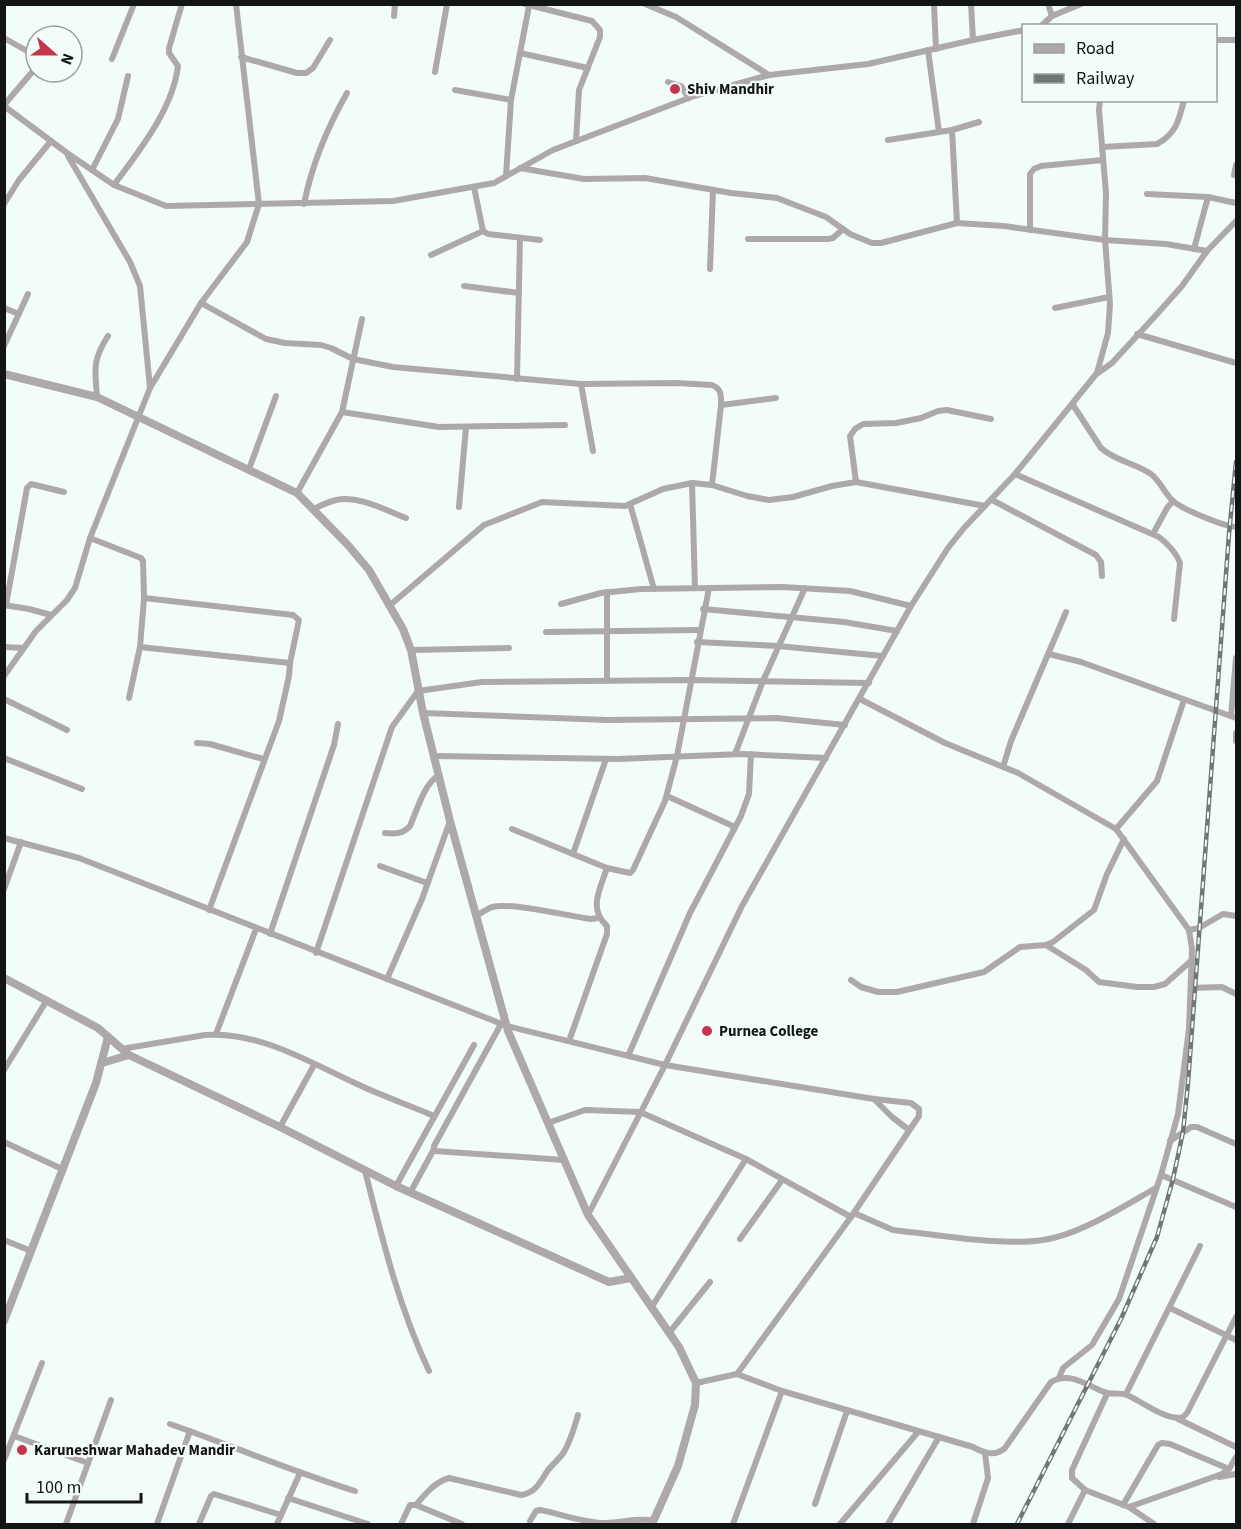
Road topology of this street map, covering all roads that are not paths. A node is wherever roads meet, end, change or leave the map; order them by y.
1 (134, 4) edge
2 (182, 4) edge
3 (236, 4) edge
4 (395, 4) edge
5 (447, 4) edge
6 (645, 4) edge
7 (934, 4) edge
8 (971, 4) edge
9 (1048, 4) edge
10 (1081, 4) edge
11 (527, 5) edge
12 (394, 16) dead end
13 (1052, 16) junction
14 (1043, 24) edge
15 (1022, 30) edge
16 (4, 38) edge
17 (330, 40) dead end
18 (973, 40) junction
19 (1217, 40) edge
20 (1236, 40) edge
21 (24, 49) edge
22 (936, 49) junction
23 (928, 50) junction
24 (520, 53) junction
25 (241, 57) junction
26 (112, 59) dead end
27 (588, 68) junction
28 (435, 72) dead end
29 (769, 75) junction
30 (128, 76) dead end
31 (24, 82) edge
32 (668, 82) dead end
33 (455, 90) dead end
34 (347, 93) dead end
35 (689, 98) junction
36 (510, 100) junction
37 (1100, 102) edge
38 (1184, 102) edge
39 (4, 105) edge
40 (980, 122) dead end
41 (952, 130) junction
42 (939, 132) junction
43 (888, 140) dead end
44 (51, 141) junction
45 (576, 141) junction
46 (1102, 147) junction
47 (67, 153) junction
48 (1103, 160) junction
49 (1236, 165) edge
50 (520, 168) junction
51 (92, 170) junction
52 (1234, 175) dead end
53 (506, 176) junction
54 (114, 185) junction
55 (474, 187) junction
56 (713, 190) junction
57 (1147, 194) dead end
58 (1208, 197) junction
59 (1236, 203) edge
60 (4, 204) edge
61 (304, 204) junction
62 (259, 205) junction
63 (1236, 221) edge
64 (957, 223) junction
65 (843, 229) junction
66 (1030, 230) junction
67 (483, 231) junction
68 (520, 238) junction
69 (748, 239) dead end
70 (540, 240) dead end
71 (1105, 240) junction
72 (1194, 249) junction
73 (1207, 251) junction
74 (431, 255) dead end
75 (710, 269) dead end
76 (464, 286) dead end
77 (519, 293) junction
78 (28, 294) dead end
79 (1109, 297) junction
80 (201, 303) junction
81 (4, 308) edge
82 (1055, 308) dead end
83 (19, 314) junction
84 (362, 319) dead end
85 (1137, 334) junction
86 (108, 336) dead end
87 (4, 346) edge
88 (353, 359) junction
89 (1236, 363) edge
90 (1097, 373) junction
91 (4, 374) edge
92 (517, 379) junction
93 (581, 384) junction
94 (150, 388) junction
95 (276, 396) dead end
96 (96, 398) junction
97 (776, 398) dead end
98 (721, 405) junction
99 (1073, 405) junction
100 (342, 412) junction
101 (138, 417) junction
102 (991, 419) dead end
103 (565, 425) dead end
104 (466, 427) junction
105 (592, 451) dead end
106 (249, 469) junction
107 (1015, 474) junction
108 (856, 482) junction
109 (692, 483) junction
110 (712, 485) junction
111 (64, 492) dead end
112 (297, 493) junction
113 (992, 500) junction
114 (1173, 501) junction
115 (630, 504) junction
116 (985, 506) junction
117 (459, 507) dead end
118 (313, 509) junction
119 (406, 518) dead end
120 (1236, 527) edge
121 (1153, 534) junction
122 (90, 538) junction
123 (1102, 576) dead end
124 (696, 588) junction
125 (709, 588) junction
126 (805, 588) junction
127 (654, 589) junction
128 (607, 592) junction
129 (144, 598) junction
130 (561, 604) dead end
131 (5, 605) edge
132 (389, 606) junction
133 (910, 606) junction
134 (703, 609) junction
135 (1066, 612) dead end
136 (51, 615) junction
137 (791, 617) junction
138 (1174, 619) dead end
139 (699, 630) junction
140 (608, 631) junction
141 (897, 631) junction
142 (546, 632) dead end
143 (697, 642) junction
144 (778, 646) junction
145 (4, 647) edge
146 (140, 647) junction
147 (23, 648) junction
148 (509, 648) dead end
149 (411, 650) junction
150 (1049, 654) junction
151 (883, 656) junction
152 (1236, 658) edge
153 (290, 663) junction
154 (4, 676) edge
155 (692, 680) junction
156 (607, 681) junction
157 (763, 681) junction
158 (868, 683) junction
159 (418, 691) junction
160 (129, 698) dead end
161 (4, 699) edge
162 (860, 699) junction
163 (1184, 700) junction
164 (423, 713) junction
165 (1234, 717) edge
166 (683, 718) junction
167 (750, 718) junction
168 (338, 724) dead end
169 (845, 725) junction
170 (67, 730) dead end
171 (1236, 733) edge
172 (1236, 741) edge
173 (197, 743) dead end
174 (735, 754) junction
175 (751, 754) junction
176 (435, 756) junction
177 (677, 756) junction
178 (4, 758) edge
179 (826, 758) junction
180 (263, 759) junction
181 (606, 759) junction
182 (1004, 767) junction
183 (439, 775) junction
184 (82, 789) dead end
185 (667, 796) junction
186 (450, 821) junction
187 (735, 827) junction
188 (1116, 829) junction
189 (512, 830) dead end
190 (385, 833) dead end
191 (4, 838) edge
192 (1124, 839) junction
193 (21, 842) junction
194 (573, 854) junction
195 (380, 866) dead end
196 (608, 868) junction
197 (427, 883) junction
198 (4, 889) edge
199 (209, 910) junction
200 (476, 915) junction
201 (1236, 916) edge
202 (598, 918) junction
203 (256, 929) junction
204 (1189, 930) junction
205 (270, 934) junction
206 (1046, 945) junction
207 (316, 953) junction
208 (1192, 960) junction
209 (4, 978) edge
210 (387, 979) junction
211 (851, 981) dead end
212 (1191, 988) junction
213 (1236, 994) edge
214 (47, 1000) junction
215 (504, 1025) junction
216 (216, 1034) junction
217 (108, 1037) junction
218 (568, 1041) junction
219 (474, 1045) dead end
220 (122, 1049) junction
221 (129, 1055) junction
222 (628, 1056) junction
223 (102, 1063) junction
224 (314, 1065) junction
225 (665, 1065) junction
226 (4, 1070) edge
227 (874, 1099) junction
228 (640, 1112) junction
229 (434, 1116) junction
230 (548, 1123) junction
231 (280, 1127) junction
232 (909, 1130) junction
233 (4, 1142) edge
234 (1169, 1142) junction
235 (1236, 1144) edge
236 (434, 1149) junction
237 (746, 1159) junction
238 (564, 1160) junction
239 (62, 1169) junction
240 (365, 1171) junction
241 (1161, 1175) junction
242 (782, 1180) junction
243 (396, 1186) junction
244 (1156, 1188) junction
245 (411, 1193) junction
246 (1236, 1207) edge
247 (588, 1215) junction
248 (853, 1215) junction
249 (740, 1239) dead end
250 (4, 1240) edge
251 (1200, 1246) dead end
252 (31, 1251) junction
253 (631, 1278) junction
254 (710, 1282) dead end
255 (651, 1308) junction
256 (1170, 1308) junction
257 (1236, 1317) edge
258 (4, 1321) edge
259 (669, 1333) junction
260 (1227, 1335) junction
261 (1236, 1340) edge
262 (42, 1363) dead end
263 (429, 1371) dead end
264 (737, 1374) junction
265 (1059, 1378) junction
266 (696, 1383) junction
267 (782, 1391) junction
268 (1107, 1394) junction
269 (1126, 1394) junction
270 (111, 1400) dead end
271 (848, 1411) junction
272 (578, 1415) dead end
273 (1178, 1419) junction
274 (170, 1424) dead end
275 (190, 1431) junction
276 (918, 1432) junction
277 (14, 1436) junction
278 (939, 1437) junction
279 (1236, 1447) edge
280 (985, 1454) junction
281 (1236, 1457) edge
282 (4, 1460) edge
283 (88, 1463) junction
284 (1229, 1469) junction
285 (300, 1473) junction
286 (1236, 1474) edge
287 (1207, 1480) junction
288 (1085, 1490) junction
289 (355, 1491) dead end
290 (288, 1498) junction
291 (815, 1504) dead end
292 (416, 1505) junction
293 (1126, 1506) junction
294 (281, 1515) junction
295 (530, 1521) dead end
296 (653, 1523) edge
297 (66, 1524) edge
298 (157, 1524) edge
299 (199, 1524) edge
300 (277, 1524) edge
301 (368, 1524) edge
302 (401, 1524) edge
303 (462, 1524) edge
304 (733, 1524) edge
305 (840, 1524) edge
306 (888, 1524) edge
307 (973, 1524) edge
308 (1068, 1524) edge
309 (1154, 1524) edge

1 - 26 street
2 - 54 street
3 - 25 street
4 - 12 street
5 - 28 street
6 - 29 street
7 - 22 street
8 - 18 street
9 - 13 street
10 - 13 street
11 - 24 street
11 - 27 street
13 - 14 street
15 - 18 street
16 - 21 street
17 - 25 street
18 - 22 street
19 - 20 street
22 - 23 street
23 - 29 street
23 - 42 street
24 - 27 street
24 - 36 street
25 - 62 street
27 - 45 street
29 - 35 street
30 - 51 street
31 - 39 street
32 - 35 street
33 - 36 street
34 - 61 street
35 - 45 street
36 - 53 street
37 - 46 street
38 - 46 street
39 - 44 street
40 - 41 street
41 - 42 street
41 - 64 street
42 - 43 street
44 - 47 street
44 - 60 street
45 - 50 street
46 - 48 street
47 - 51 street
47 - 94 street
48 - 66 street
48 - 71 street
49 - 52 street
50 - 53 street
50 - 56 street
51 - 54 street
53 - 55 street
54 - 62 street
55 - 61 street
55 - 67 street
56 - 65 street
56 - 75 street
57 - 58 street
58 - 59 street
58 - 72 street
61 - 62 street
62 - 80 street
63 - 73 street
64 - 65 street
64 - 66 street
65 - 69 street
66 - 71 street
67 - 68 street
67 - 74 street
68 - 70 street
68 - 77 street
71 - 72 street
71 - 79 street
72 - 73 street
73 - 85 street
76 - 77 street
77 - 92 street
78 - 83 street
79 - 82 street
79 - 90 street
80 - 88 street
80 - 94 street
81 - 83 street
83 - 87 street
84 - 88 street
85 - 89 street
85 - 90 street
86 - 96 street
88 - 92 street
88 - 100 street
90 - 99 street
91 - 96 street
92 - 93 street
93 - 98 street
93 - 105 street
94 - 101 street
95 - 106 street
96 - 101 street
97 - 98 street
98 - 110 street
99 - 107 street
99 - 114 street
100 - 104 street
100 - 112 street
101 - 106 street
101 - 122 street
102 - 108 street
103 - 104 street
104 - 117 street
106 - 112 street
107 - 113 street
107 - 121 street
108 - 110 street
108 - 116 street
109 - 110 street
109 - 115 street
109 - 124 street
111 - 131 street
112 - 118 street
113 - 116 street
113 - 123 street
114 - 120 street
114 - 121 street
115 - 127 street
115 - 132 street
116 - 133 street
118 - 119 street
118 - 132 street
121 - 138 street
122 - 129 street
122 - 136 street
124 - 125 street
124 - 127 street
125 - 126 street
125 - 134 street
126 - 133 street
126 - 137 street
127 - 128 street
128 - 130 street
128 - 140 street
129 - 146 street
129 - 153 street
131 - 136 street
132 - 149 street
133 - 141 street
134 - 137 street
134 - 139 street
135 - 150 street
136 - 147 street
137 - 141 street
137 - 144 street
139 - 140 street
139 - 143 street
140 - 142 street
140 - 156 street
141 - 151 street
143 - 144 street
143 - 155 street
144 - 151 street
144 - 157 street
145 - 147 street
146 - 153 street
146 - 160 street
147 - 154 street
148 - 149 street
149 - 159 street
150 - 163 street
150 - 182 street
151 - 158 street
152 - 165 street
153 - 180 street
155 - 156 street
155 - 157 street
155 - 166 street
156 - 159 street
157 - 158 street
157 - 167 street
158 - 162 street
159 - 164 street
159 - 207 street
161 - 170 street
162 - 169 street
162 - 182 street
163 - 165 street
163 - 188 street
164 - 166 street
164 - 176 street
166 - 167 street
166 - 177 street
167 - 169 street
167 - 174 street
168 - 205 street
169 - 179 street
171 - 172 street
173 - 180 street
174 - 175 street
174 - 177 street
175 - 179 street
175 - 187 street
176 - 181 street
176 - 183 street
177 - 181 street
177 - 185 street
178 - 184 street
179 - 225 street
180 - 199 street
181 - 194 street
182 - 188 street
183 - 186 street
183 - 190 street
185 - 187 street
185 - 196 street
186 - 197 street
186 - 200 street
187 - 222 street
188 - 192 street
189 - 194 street
191 - 193 street
192 - 204 street
192 - 206 street
193 - 198 street
193 - 199 street
194 - 196 street
195 - 197 street
196 - 202 street
197 - 210 street
199 - 203 street
200 - 202 street
200 - 215 street
201 - 204 street
202 - 218 street
203 - 205 street
203 - 216 street
204 - 208 street
205 - 207 street
206 - 208 street
206 - 211 street
207 - 210 street
208 - 212 street
209 - 214 street
210 - 215 street
212 - 213 street
212 - 234 street
214 - 217 street
214 - 226 street
215 - 218 street
215 - 230 street
215 - 236 street
216 - 220 street
216 - 224 street
217 - 220 street
217 - 223 street
218 - 222 street
219 - 229 street
220 - 221 street
221 - 223 street
221 - 231 street
222 - 225 street
223 - 239 street
224 - 229 street
224 - 231 street
225 - 227 street
225 - 228 street
227 - 232 street
227 - 232 street
228 - 230 street
228 - 237 street
228 - 247 street
229 - 243 street
230 - 238 street
231 - 240 street
232 - 248 street
233 - 239 street
234 - 235 street
234 - 241 street
236 - 238 street
236 - 245 street
237 - 242 street
237 - 255 street
238 - 247 street
239 - 252 street
240 - 243 street
240 - 263 street
241 - 244 street
241 - 246 street
242 - 248 street
242 - 249 street
243 - 245 street
244 - 248 street
244 - 265 street
245 - 253 street
247 - 253 street
248 - 264 street
250 - 252 street
251 - 256 street
252 - 258 street
253 - 255 street
254 - 259 street
255 - 259 street
256 - 260 street
256 - 269 street
257 - 260 street
259 - 266 street
260 - 261 street
260 - 273 street
262 - 277 street
264 - 266 street
264 - 267 street
265 - 268 street
265 - 280 street
266 - 296 street
267 - 271 street
267 - 304 street
268 - 269 street
268 - 288 street
269 - 273 street
270 - 283 street
271 - 276 street
271 - 291 street
272 - 292 street
273 - 279 street
274 - 275 street
275 - 285 street
275 - 298 street
276 - 278 street
276 - 305 street
277 - 282 street
277 - 283 street
278 - 280 street
278 - 306 street
280 - 307 street
281 - 284 street
283 - 297 street
284 - 287 street
284 - 293 street
285 - 289 street
285 - 290 street
286 - 287 street
287 - 293 street
288 - 293 street
288 - 308 street
290 - 294 street
290 - 301 street
292 - 302 street
292 - 303 street
293 - 309 street
294 - 299 street
294 - 300 street
295 - 296 street

